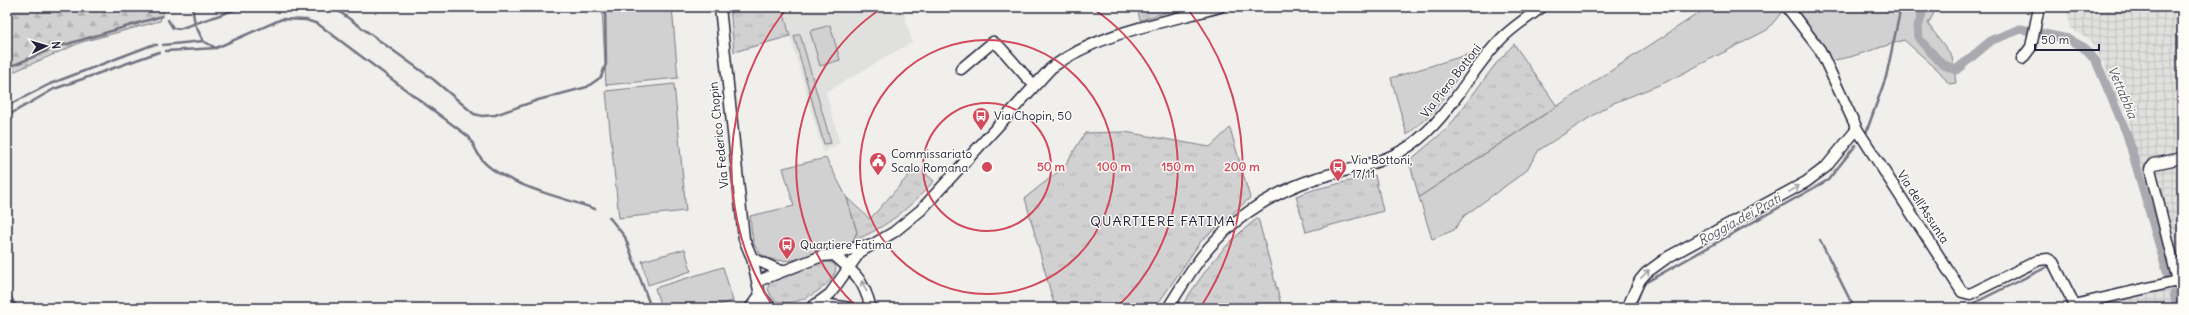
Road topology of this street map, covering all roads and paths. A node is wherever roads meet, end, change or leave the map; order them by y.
1 (720, 7) edge
2 (1220, 7) edge
3 (1542, 7) edge
4 (1787, 7) edge
5 (2039, 7) edge
6 (2022, 59) dead end
7 (961, 69) dead end
8 (1029, 80) dead end
9 (1857, 129) junction
10 (2182, 158) edge
11 (868, 246) junction
12 (834, 255) junction
13 (752, 258) junction
14 (845, 269) junction
15 (781, 271) junction
16 (758, 281) junction
17 (2180, 281) edge
18 (760, 295) junction
19 (2075, 307) edge
20 (750, 308) edge
21 (771, 308) edge
22 (811, 308) edge
23 (820, 308) edge
24 (850, 308) edge
25 (871, 308) edge
26 (1168, 308) edge
27 (1627, 308) edge

1 - 13 street, Via Federico Chopin
2 - 11 street
3 - 26 street, Via Piero Bottoni
4 - 9 street, Via dell'Assunta
5 - 6 street
7 - 8 street
9 - 19 street, Via dell'Assunta
27 -> 9 street
10 - 17 street
11 - 12 street
11 - 14 street
12 - 14 street
12 - 15 street
13 - 15 street
13 - 16 street, Via Federico Chopin
14 - 22 street
25 -> 14 street
15 - 16 street
16 - 18 street, Via Federico Chopin
17 - 19 street
18 - 20 street
18 - 21 street
23 - 24 street

